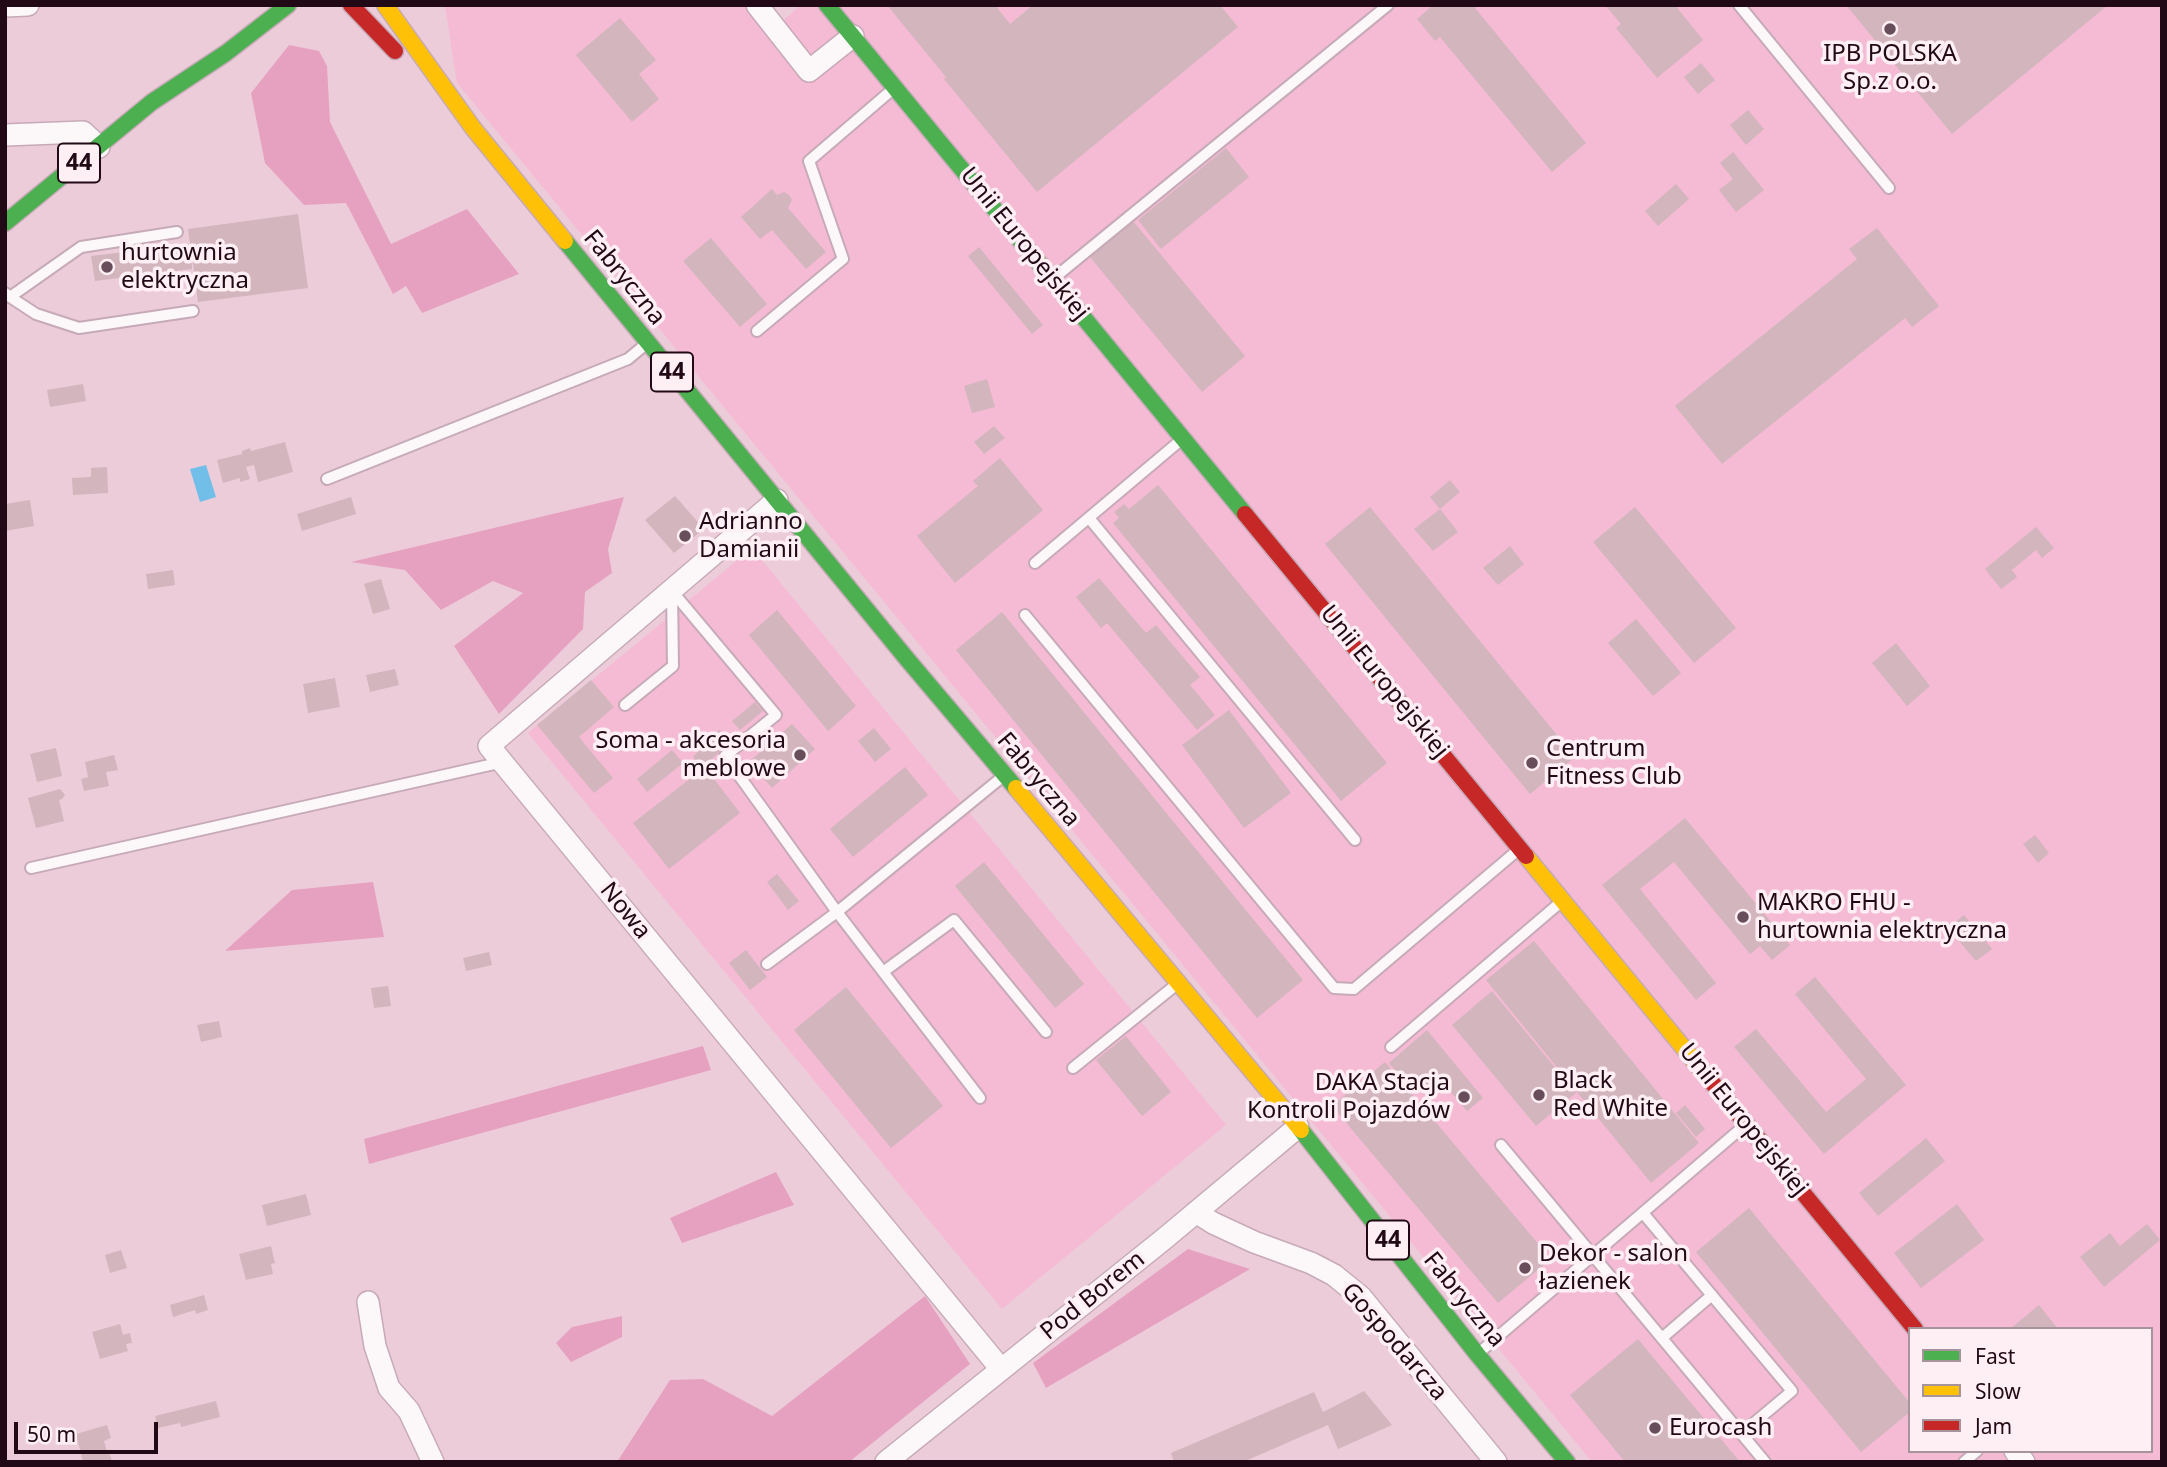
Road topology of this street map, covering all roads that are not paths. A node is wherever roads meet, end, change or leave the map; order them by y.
1 (29, 5) edge
2 (288, 5) edge
3 (351, 5) edge
4 (385, 5) edge
5 (757, 5) edge
6 (827, 5) edge
7 (1388, 5) edge
8 (1739, 5) edge
9 (5, 6) edge
10 (852, 36) junction
11 (207, 46) dead end
12 (895, 87) junction
13 (152, 102) junction
14 (472, 128) junction
15 (5, 135) edge
16 (99, 147) junction
17 (1889, 188) dead end
18 (5, 223) edge
19 (177, 232) dead end
20 (1053, 279) junction
21 (8, 295) edge
22 (193, 312) dead end
23 (757, 331) dead end
24 (647, 342) junction
25 (1184, 438) junction
26 (327, 478) dead end
27 (777, 500) junction
28 (1089, 517) junction
29 (1035, 563) dead end
30 (672, 591) junction
31 (1025, 615) dead end
32 (625, 705) dead end
33 (503, 762) junction
34 (1005, 775) junction
35 (1355, 840) dead end
36 (1521, 849) junction
37 (31, 868) dead end
38 (1563, 901) junction
39 (837, 912) junction
40 (767, 964) dead end
41 (883, 972) junction
42 (1179, 982) junction
43 (1046, 1032) dead end
44 (1391, 1047) dead end
45 (1073, 1068) dead end
46 (980, 1098) dead end
47 (1747, 1125) junction
48 (1297, 1127) junction
49 (1501, 1145) dead end
50 (1196, 1212) junction
51 (1643, 1213) junction
52 (1593, 1255) junction
53 (1712, 1295) junction
54 (368, 1302) dead end
55 (1912, 1327) edge
56 (1662, 1338) junction
57 (1478, 1354) junction
58 (1001, 1369) junction
59 (1742, 1433) junction
60 (433, 1462) edge
61 (886, 1462) edge
62 (1496, 1462) edge
63 (1567, 1462) edge
64 (1765, 1462) edge

1 - 9 street
2 - 13 main road, 44
3 - 14 main road, Fabryczna / 44
4 - 14 main road, Fabryczna / 44
5 - 10 street
6 - 10 main road, Unii Europejskiej
7 - 20 lane
8 - 17 lane
10 - 12 main road, Unii Europejskiej
11 - 13 main road, 44
12 - 20 main road, Unii Europejskiej
12 - 23 lane
13 - 16 main road, 44
14 - 24 main road, Fabryczna / 44
15 - 16 street
16 - 18 main road, 44
19 - 21 lane
20 - 25 main road, Unii Europejskiej
21 - 22 lane
24 - 26 lane
24 - 27 main road, Fabryczna / 44
25 - 28 lane
25 - 36 main road, Unii Europejskiej
27 - 30 street
27 - 34 main road, Fabryczna / 44
28 - 29 lane
28 - 35 lane
30 - 32 lane
30 - 33 street
30 - 39 lane
31 - 36 lane
33 - 37 lane
33 - 58 street, Nowa
34 - 39 lane
34 - 42 main road, Fabryczna / 44
36 - 38 main road, Unii Europejskiej
38 - 44 lane
38 - 47 main road, Unii Europejskiej
39 - 40 lane
39 - 41 lane
41 - 43 lane
41 - 46 lane
42 - 45 lane
42 - 48 main road, Fabryczna / 44
47 - 51 lane
47 - 55 main road, Unii Europejskiej
48 - 50 street, Pod Borem
48 - 57 main road, Fabryczna / 44
49 - 52 lane
50 - 58 street, Pod Borem
50 - 62 street, Gospodarcza
51 - 52 lane
51 - 53 lane
52 - 56 lane
52 - 57 lane
53 - 56 lane
53 - 59 lane
54 - 60 street
56 - 59 lane
57 - 63 main road, Fabryczna / 44
58 - 61 street, Pod Borem
59 - 64 lane

